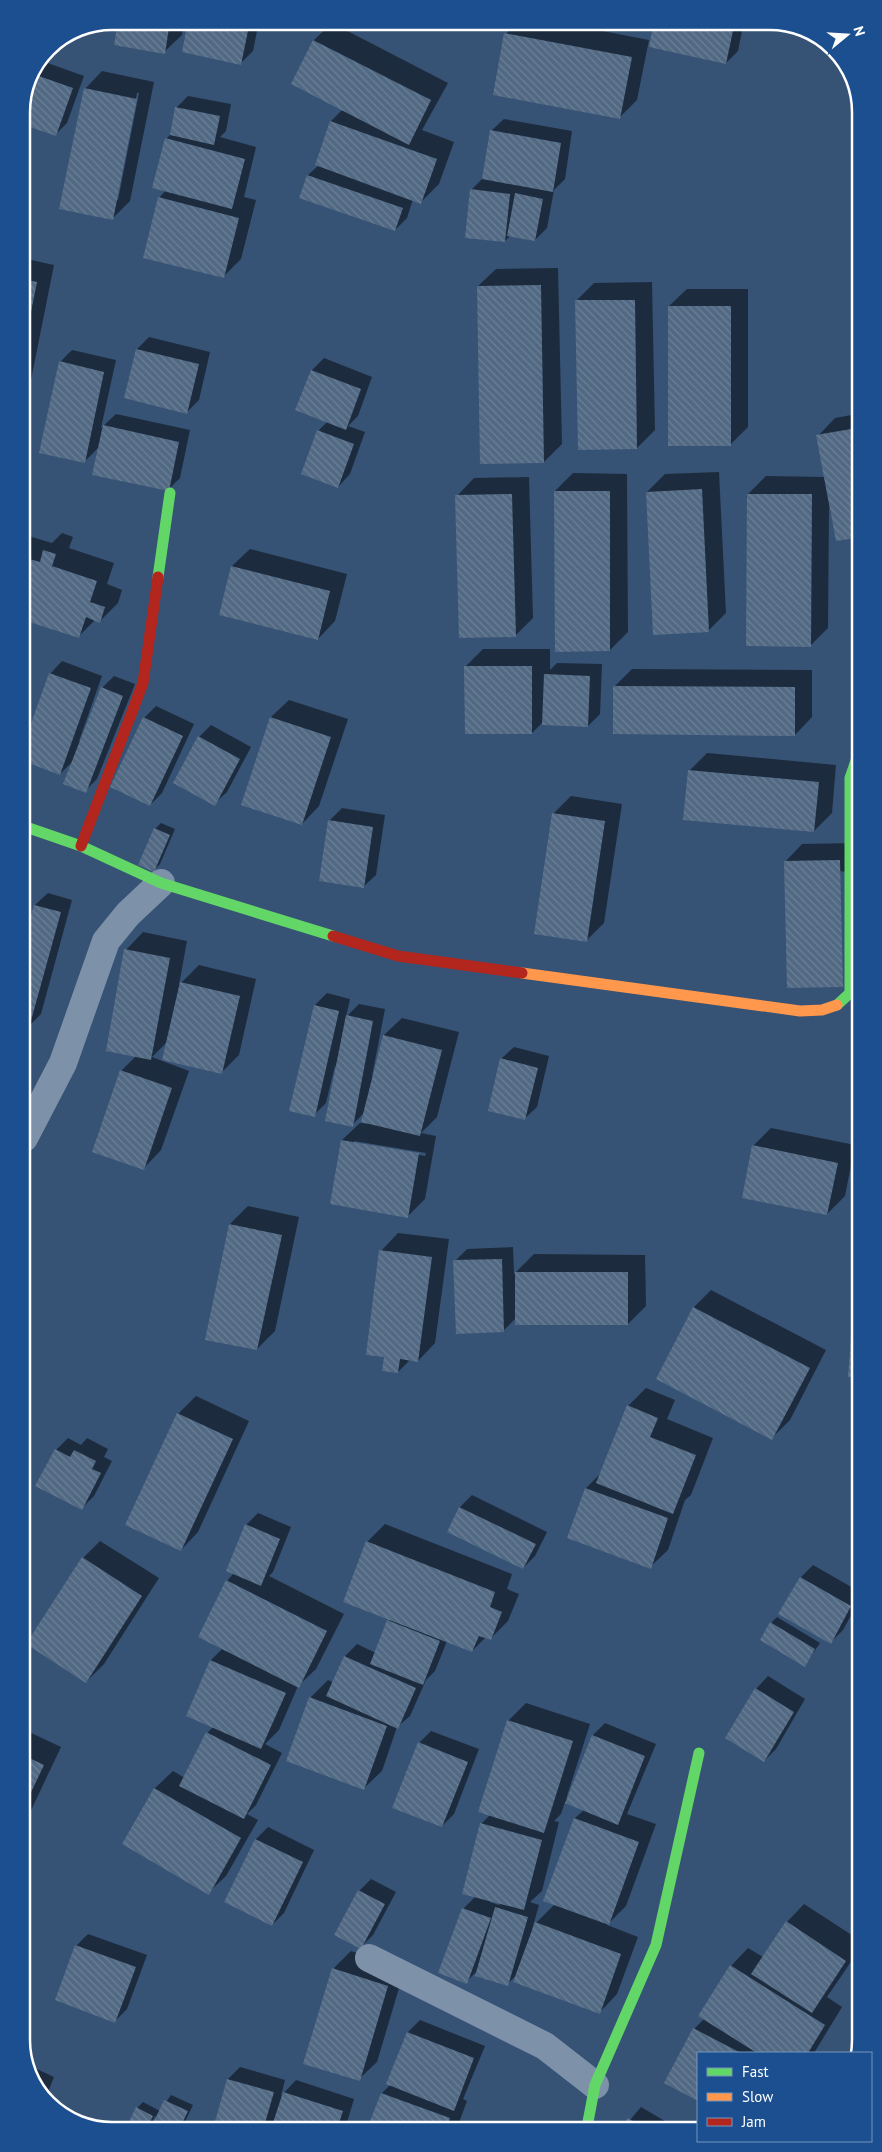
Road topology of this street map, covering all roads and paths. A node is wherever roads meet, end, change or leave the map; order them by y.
1 (170, 493) dead end
2 (852, 772) edge
3 (30, 828) edge
4 (81, 846) junction
5 (161, 884) junction
6 (30, 1127) edge
7 (699, 1753) dead end
8 (370, 1958) dead end
9 (595, 2085) junction
10 (588, 2122) edge

1 - 4 street
2 - 5 street
3 - 4 street
4 - 5 street
5 - 6 street
7 - 9 street
8 - 9 street
9 - 10 street

